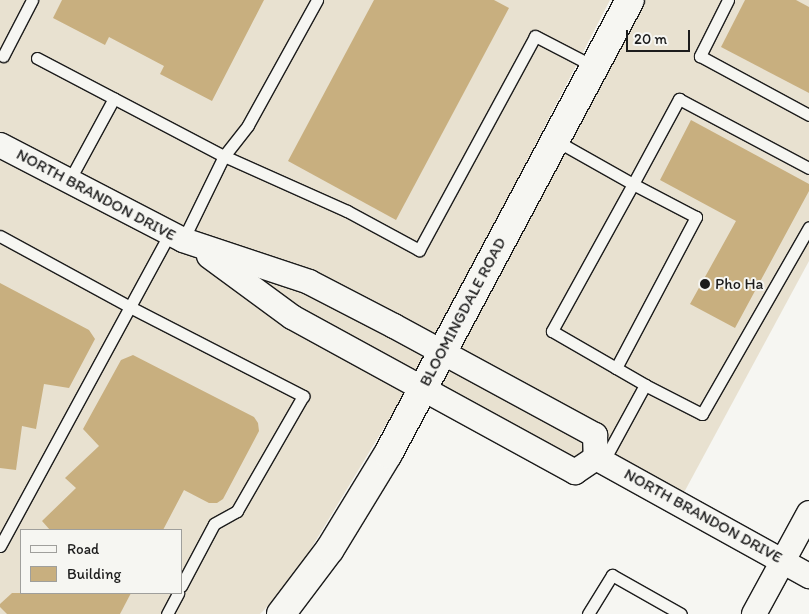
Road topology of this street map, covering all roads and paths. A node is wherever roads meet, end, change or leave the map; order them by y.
1 (32, 0) edge
2 (317, 0) edge
3 (630, 0) edge
4 (728, 0) edge
5 (1, 57) edge
6 (37, 58) dead end
7 (593, 66) junction
8 (114, 98) junction
9 (809, 115) edge
10 (554, 139) junction
11 (0, 145) edge
12 (224, 156) junction
13 (809, 168) edge
14 (69, 181) junction
15 (633, 184) junction
16 (809, 227) edge
17 (0, 236) edge
18 (182, 239) junction
19 (130, 307) junction
20 (442, 352) junction
21 (616, 368) junction
22 (645, 385) junction
23 (423, 389) junction
24 (600, 460) junction
25 (809, 513) edge
26 (0, 546) edge
27 (783, 560) junction
28 (809, 576) edge
29 (182, 584) edge
30 (177, 594) edge
31 (166, 614) edge
32 (281, 614) edge
33 (588, 614) edge
34 (680, 614) edge
35 (754, 614) edge

1 - 5 lane
2 - 12 lane
3 - 7 main road, BLOOMINGDALE ROAD
4 - 9 lane
6 - 8 lane
7 - 10 main road, BLOOMINGDALE ROAD
7 - 12 lane
8 - 12 lane
8 - 14 lane
10 - 15 lane
10 - 20 main road, BLOOMINGDALE ROAD
11 - 14 street, NORTH BRANDON DRIVE
12 - 18 lane
13 - 15 lane
14 - 18 street, NORTH BRANDON DRIVE
15 - 21 lane
15 - 21 lane
16 - 22 lane
17 - 19 lane
18 - 19 lane
18 - 20 street, NORTH BRANDON DRIVE
18 - 23 street, NORTH BRANDON DRIVE
19 - 26 lane
19 - 29 lane
20 - 23 main road, BLOOMINGDALE ROAD
20 - 24 street, NORTH BRANDON DRIVE
21 - 22 lane
22 - 24 lane
23 - 24 street, NORTH BRANDON DRIVE
23 - 32 main road, BLOOMINGDALE ROAD
24 - 27 street, NORTH BRANDON DRIVE
25 - 27 street
27 - 28 street, NORTH BRANDON DRIVE
27 - 35 street
30 - 31 lane
33 - 34 lane

